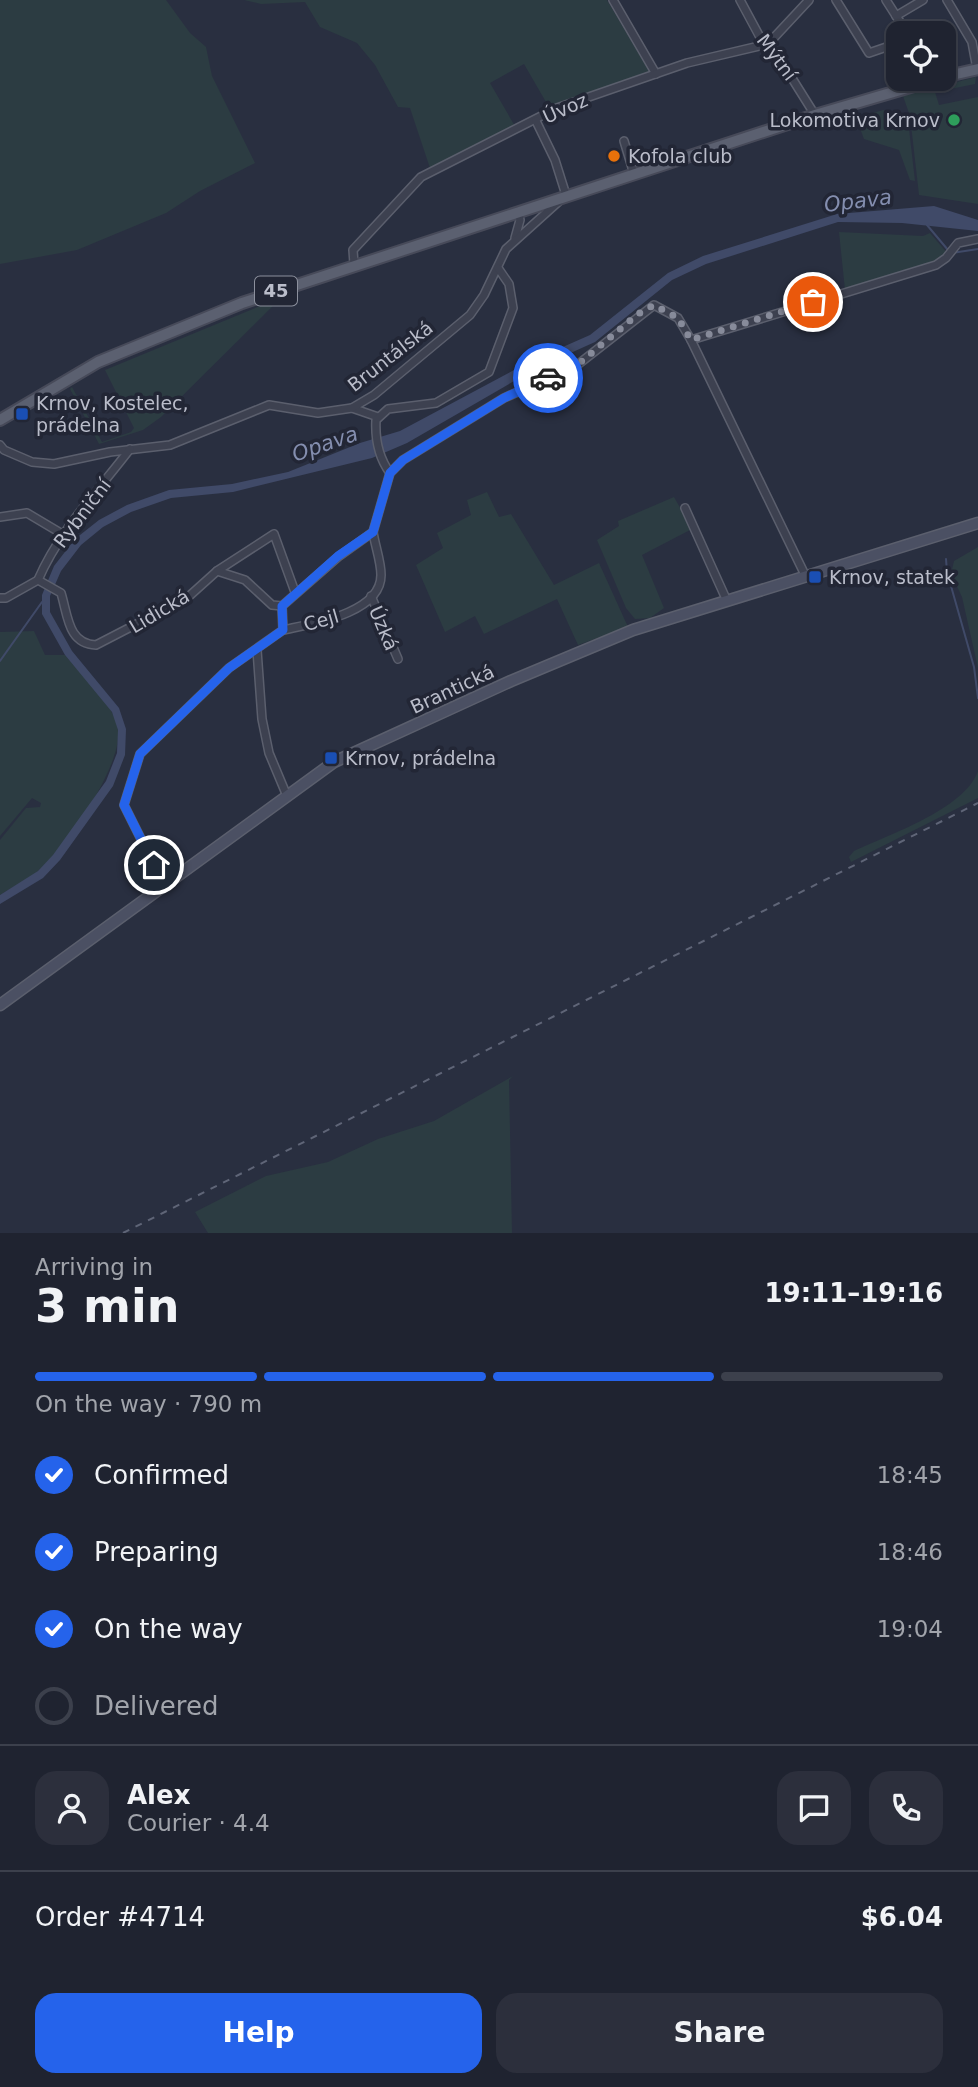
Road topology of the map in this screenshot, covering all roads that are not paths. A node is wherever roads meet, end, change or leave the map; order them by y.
1 (613, 0) edge
2 (740, 0) edge
3 (809, 0) edge
4 (836, 0) edge
5 (886, 0) edge
6 (923, 0) edge
7 (947, 0) edge
8 (895, 16) junction
9 (899, 21) edge
10 (768, 44) junction
11 (886, 47) edge
12 (978, 69) edge
13 (656, 74) junction
14 (956, 74) edge
15 (895, 91) edge
16 (815, 114) junction
17 (536, 121) junction
18 (624, 141) dead end
19 (634, 173) junction
20 (566, 195) junction
21 (518, 211) junction
22 (514, 239) junction
23 (978, 239) edge
24 (354, 264) junction
25 (498, 268) junction
26 (691, 340) junction
27 (352, 408) junction
28 (378, 417) junction
29 (0, 420) edge
30 (0, 445) edge
31 (130, 449) junction
32 (390, 473) junction
33 (685, 508) dead end
34 (0, 517) edge
35 (978, 523) edge
36 (373, 532) junction
37 (64, 535) junction
38 (217, 571) junction
39 (806, 577) junction
40 (41, 581) junction
41 (295, 592) junction
42 (371, 596) junction
43 (0, 598) edge
44 (727, 601) junction
45 (282, 606) junction
46 (283, 630) junction
47 (257, 650) junction
48 (398, 659) dead end
49 (287, 796) junction
50 (164, 886) junction
51 (0, 1005) edge

1 - 13 street
2 - 10 street, Mýtní
3 - 10 street
4 - 11 street
5 - 8 street
6 - 8 street
7 - 12 street
8 - 9 street
10 - 13 street, Úvoz
10 - 16 street, Mýtní
12 - 14 main road, Bruntálská / 45
13 - 17 street, Úvoz
15 - 16 main road, Bruntálská / 45
16 - 19 main road, Bruntálská / 45
17 - 20 street
17 - 24 street, Úvoz
18 - 19 street
19 - 20 main road, Bruntálská / 45
20 - 21 main road, Bruntálská / 45
20 - 22 street, Bruntálská
21 - 22 street, Bruntálská
21 - 24 main road, Bruntálská / 45
22 - 25 street, Bruntálská
23 - 26 street
24 - 29 main road, Bruntálská / 45
25 - 27 street, Bruntálská
25 - 28 street
26 - 32 street
26 - 39 street
27 - 28 street
27 - 31 street, Bruntálská
28 - 32 street
30 - 31 street, Bruntálská
31 - 37 street, Rybniční
32 - 36 street
33 - 44 street
34 - 37 street
35 - 39 street, Brantická
36 - 41 street
36 - 42 street
37 - 40 street, Rybniční
38 - 40 street, Lidická
38 - 41 street
38 - 45 street
39 - 44 street, Brantická
40 - 43 street
41 - 45 street
42 - 46 street, Cejl
42 - 48 street, Úzká
44 - 49 street, Brantická
45 - 46 street
46 - 47 street
47 - 49 street
47 - 50 street
49 - 50 street, Brantická
50 - 51 street, Brantická

